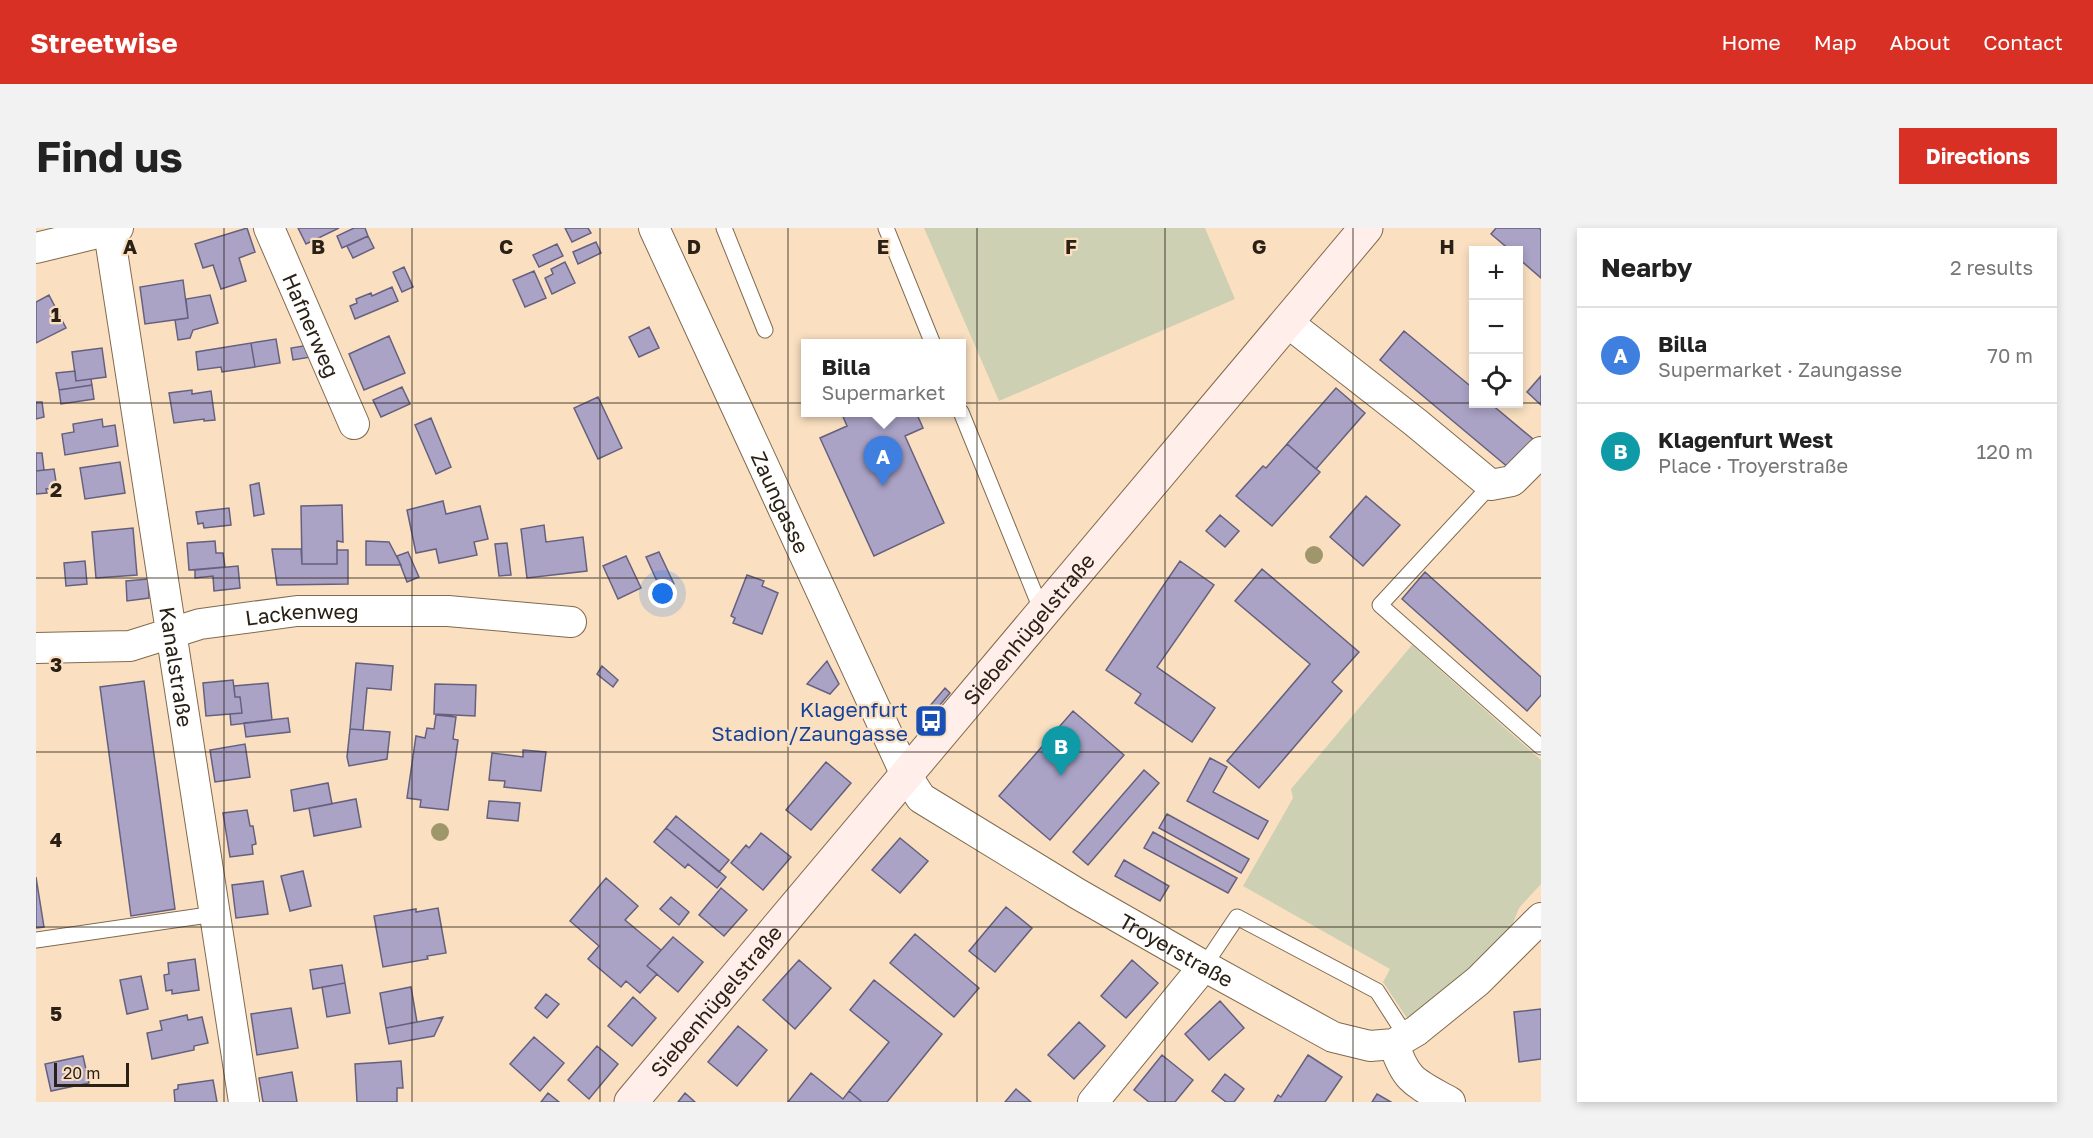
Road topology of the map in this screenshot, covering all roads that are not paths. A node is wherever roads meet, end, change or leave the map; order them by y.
1 (269, 228) edge
2 (654, 228) edge
3 (724, 228) edge
4 (886, 228) edge
5 (1366, 228) edge
6 (113, 230) edge
7 (36, 248) edge
8 (1287, 322) junction
9 (765, 330) dead end
10 (931, 339) edge
11 (963, 417) edge
12 (354, 424) dead end
13 (1541, 452) edge
14 (1491, 484) junction
15 (1043, 614) junction
16 (571, 622) dead end
17 (171, 634) junction
18 (36, 648) edge
19 (1541, 747) edge
20 (906, 775) junction
21 (215, 914) junction
22 (1541, 918) edge
23 (36, 940) edge
24 (1204, 966) junction
25 (1400, 1040) junction
26 (244, 1102) edge
27 (631, 1102) edge
28 (1093, 1102) edge
29 (1450, 1102) edge

1 - 12 street, Hafnerweg
2 - 20 street, Zaungasse
3 - 9 lane
4 - 10 lane
5 - 8 street, Siebenhügelstraße
6 - 7 street
6 - 17 street, Kanalstraße
8 - 14 street
8 - 15 street, Siebenhügelstraße
11 - 15 lane
13 - 14 street
14 - 19 lane
15 - 20 street, Siebenhügelstraße
16 - 17 street, Lackenweg
17 - 18 street, Lackenweg
17 - 21 street, Kanalstraße
20 - 24 street, Troyerstraße
20 - 27 street, Siebenhügelstraße
21 - 23 lane
21 - 26 street, Kanalstraße
22 - 25 street
24 - 25 street, Troyerstraße
24 - 25 lane
24 - 28 street
25 - 29 street

